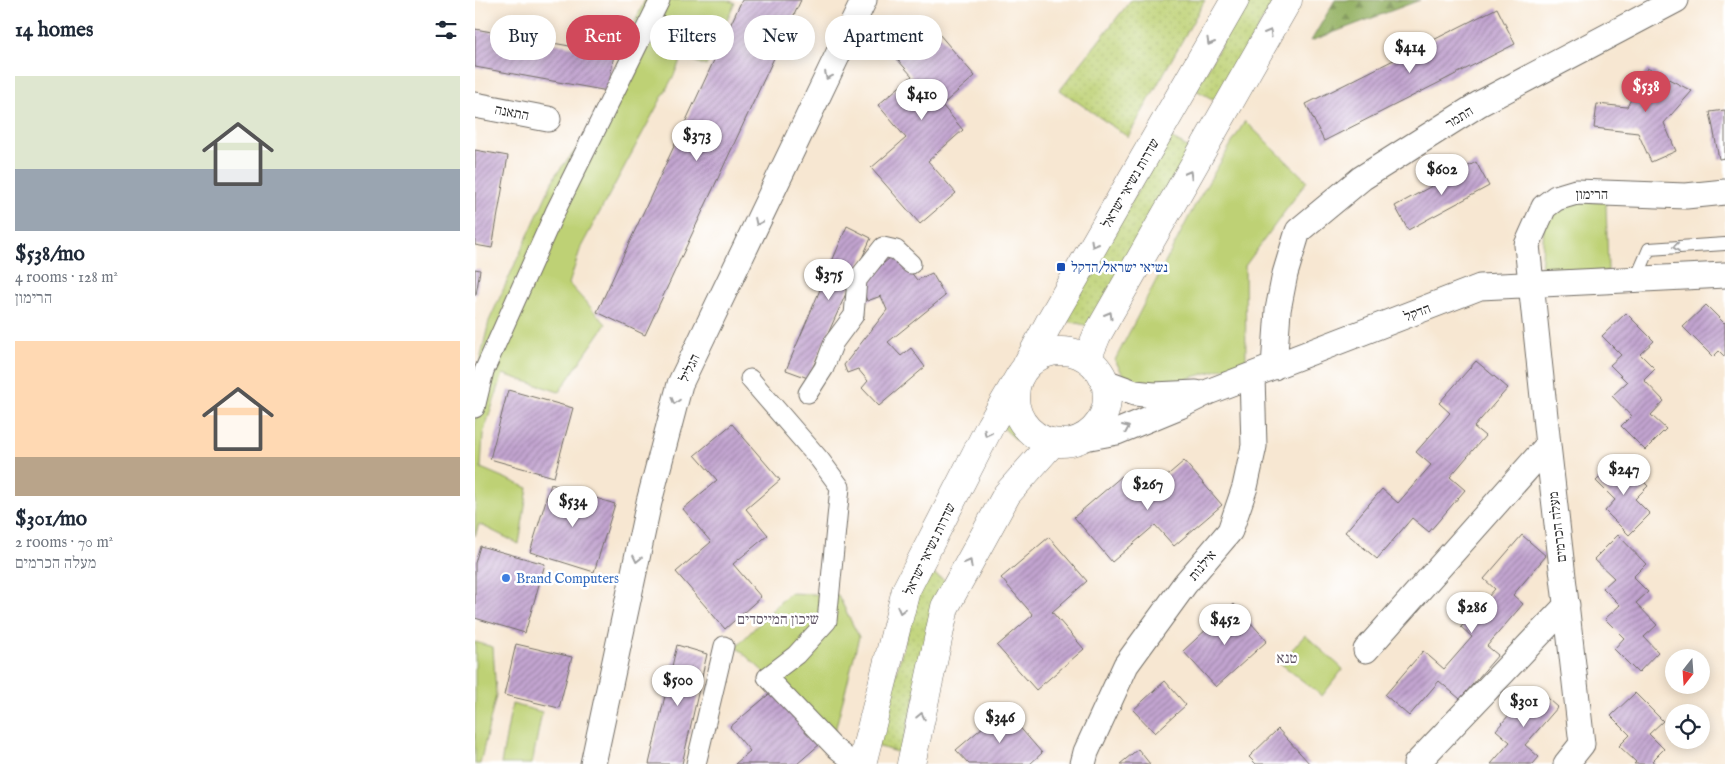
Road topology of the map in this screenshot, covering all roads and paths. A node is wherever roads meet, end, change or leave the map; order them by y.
1 (659, 0) edge
2 (864, 0) edge
3 (1235, 0) edge
4 (1288, 0) edge
5 (1676, 0) edge
6 (475, 105) edge
7 (548, 119) dead end
8 (1725, 192) edge
9 (1725, 244) edge
10 (911, 264) dead end
11 (1725, 275) edge
12 (1636, 279) junction
13 (1531, 284) junction
14 (1087, 359) junction
15 (1023, 371) junction
16 (1263, 371) junction
17 (750, 379) dead end
18 (1105, 382) junction
19 (1208, 392) junction
20 (808, 393) dead end
21 (475, 408) edge
22 (1066, 440) junction
23 (1548, 445) junction
24 (1567, 605) junction
25 (724, 646) dead end
26 (1366, 650) dead end
27 (593, 764) edge
28 (697, 764) edge
29 (855, 764) edge
30 (862, 764) edge
31 (911, 764) edge
32 (1083, 764) edge
33 (1416, 764) edge
34 (1566, 764) edge

1 - 21 street
2 -> 27 street, הגליל
3 -> 15 main road, שדרות נשיאי ישראל
14 -> 4 main road
5 - 16 street, התמר
6 - 7 street, התאנה
8 - 13 street, הרימון
9 -> 12 lane
10 - 20 street
11 - 12 street, הדקל
12 - 13 street, הדקל
13 - 16 street, הדקל
13 - 23 street, מעלה הכרמים
14 - 15 main road
14 - 18 main road
15 - 22 main road
15 -> 30 main road, שדרות נשיאי ישראל
16 - 19 street, הדקל
16 - 32 street, אילנות
17 - 29 street
18 - 19 street, הדקל
18 - 22 main road
22 -> 19 street, הדקל
31 -> 22 main road
23 - 24 street, מעלה הכרמים
23 - 26 street
24 - 33 street
24 - 34 street, מעלה הכרמים
25 - 28 street

